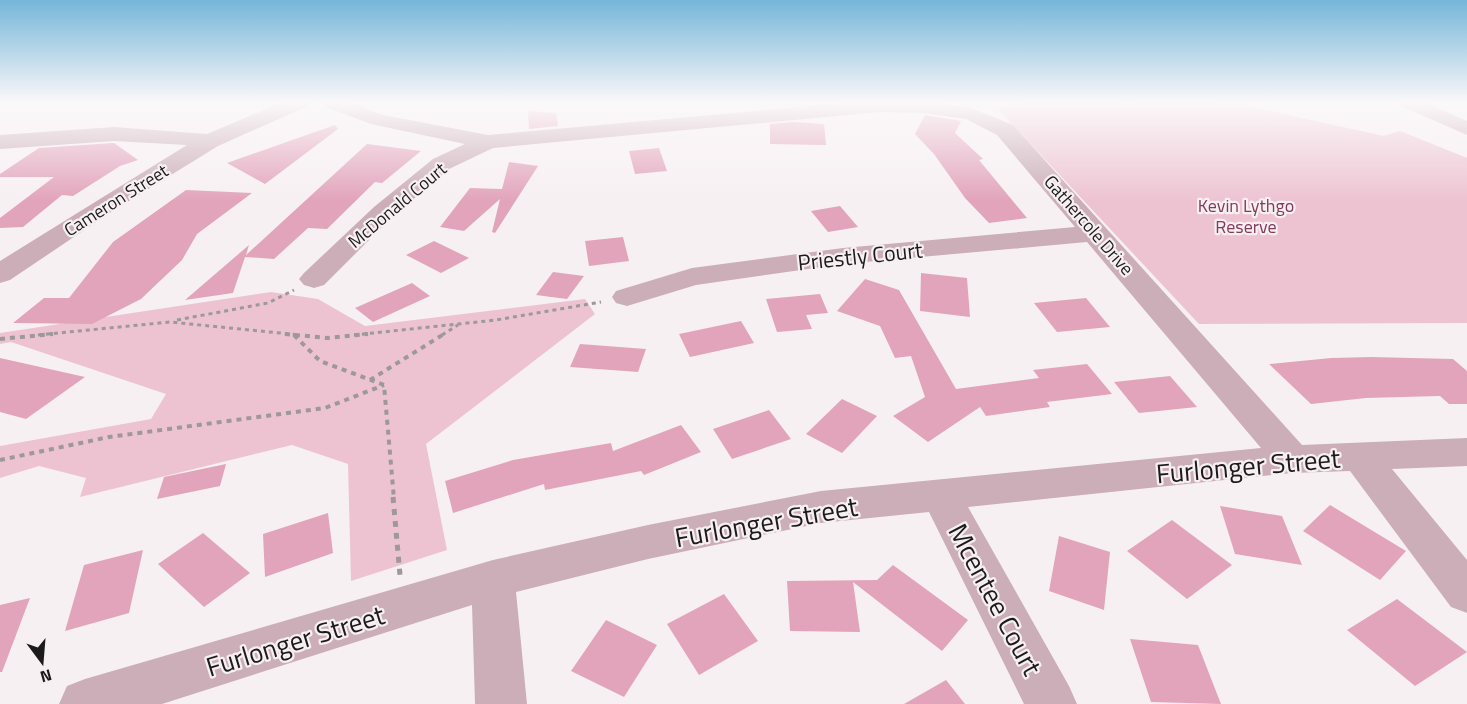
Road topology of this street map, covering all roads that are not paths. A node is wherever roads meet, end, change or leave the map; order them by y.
1 (102, 135) edge
2 (134, 135) edge
3 (224, 135) edge
4 (452, 135) edge
5 (561, 135) edge
6 (1009, 135) edge
7 (210, 141) junction
8 (0, 142) edge
9 (488, 142) junction
10 (1095, 233) junction
11 (0, 274) edge
12 (314, 279) road end
13 (627, 297) road end
14 (1467, 452) edge
15 (1360, 456) junction
16 (1292, 459) junction
17 (942, 495) junction
18 (493, 579) junction
19 (1467, 593) edge
20 (85, 704) edge
21 (501, 704) edge
22 (1050, 704) edge

1 - 8 street
2 - 7 street
3 - 7 street, Cameron Street
4 - 9 street, Gathercole Drive
5 - 9 street, Gathercole Drive
6 - 10 street, Gathercole Drive
7 - 11 street, Cameron Street
9 - 12 street, McDonald Court
10 - 13 street, Priestly Court
10 - 16 street, Gathercole Drive
14 - 15 street, Furlonger Street
15 - 16 street, Furlonger Street
15 - 19 street
16 - 17 street, Furlonger Street
17 - 18 street, Furlonger Street
17 - 22 street, Mcentee Court
18 - 20 street, Furlonger Street
18 - 21 street

